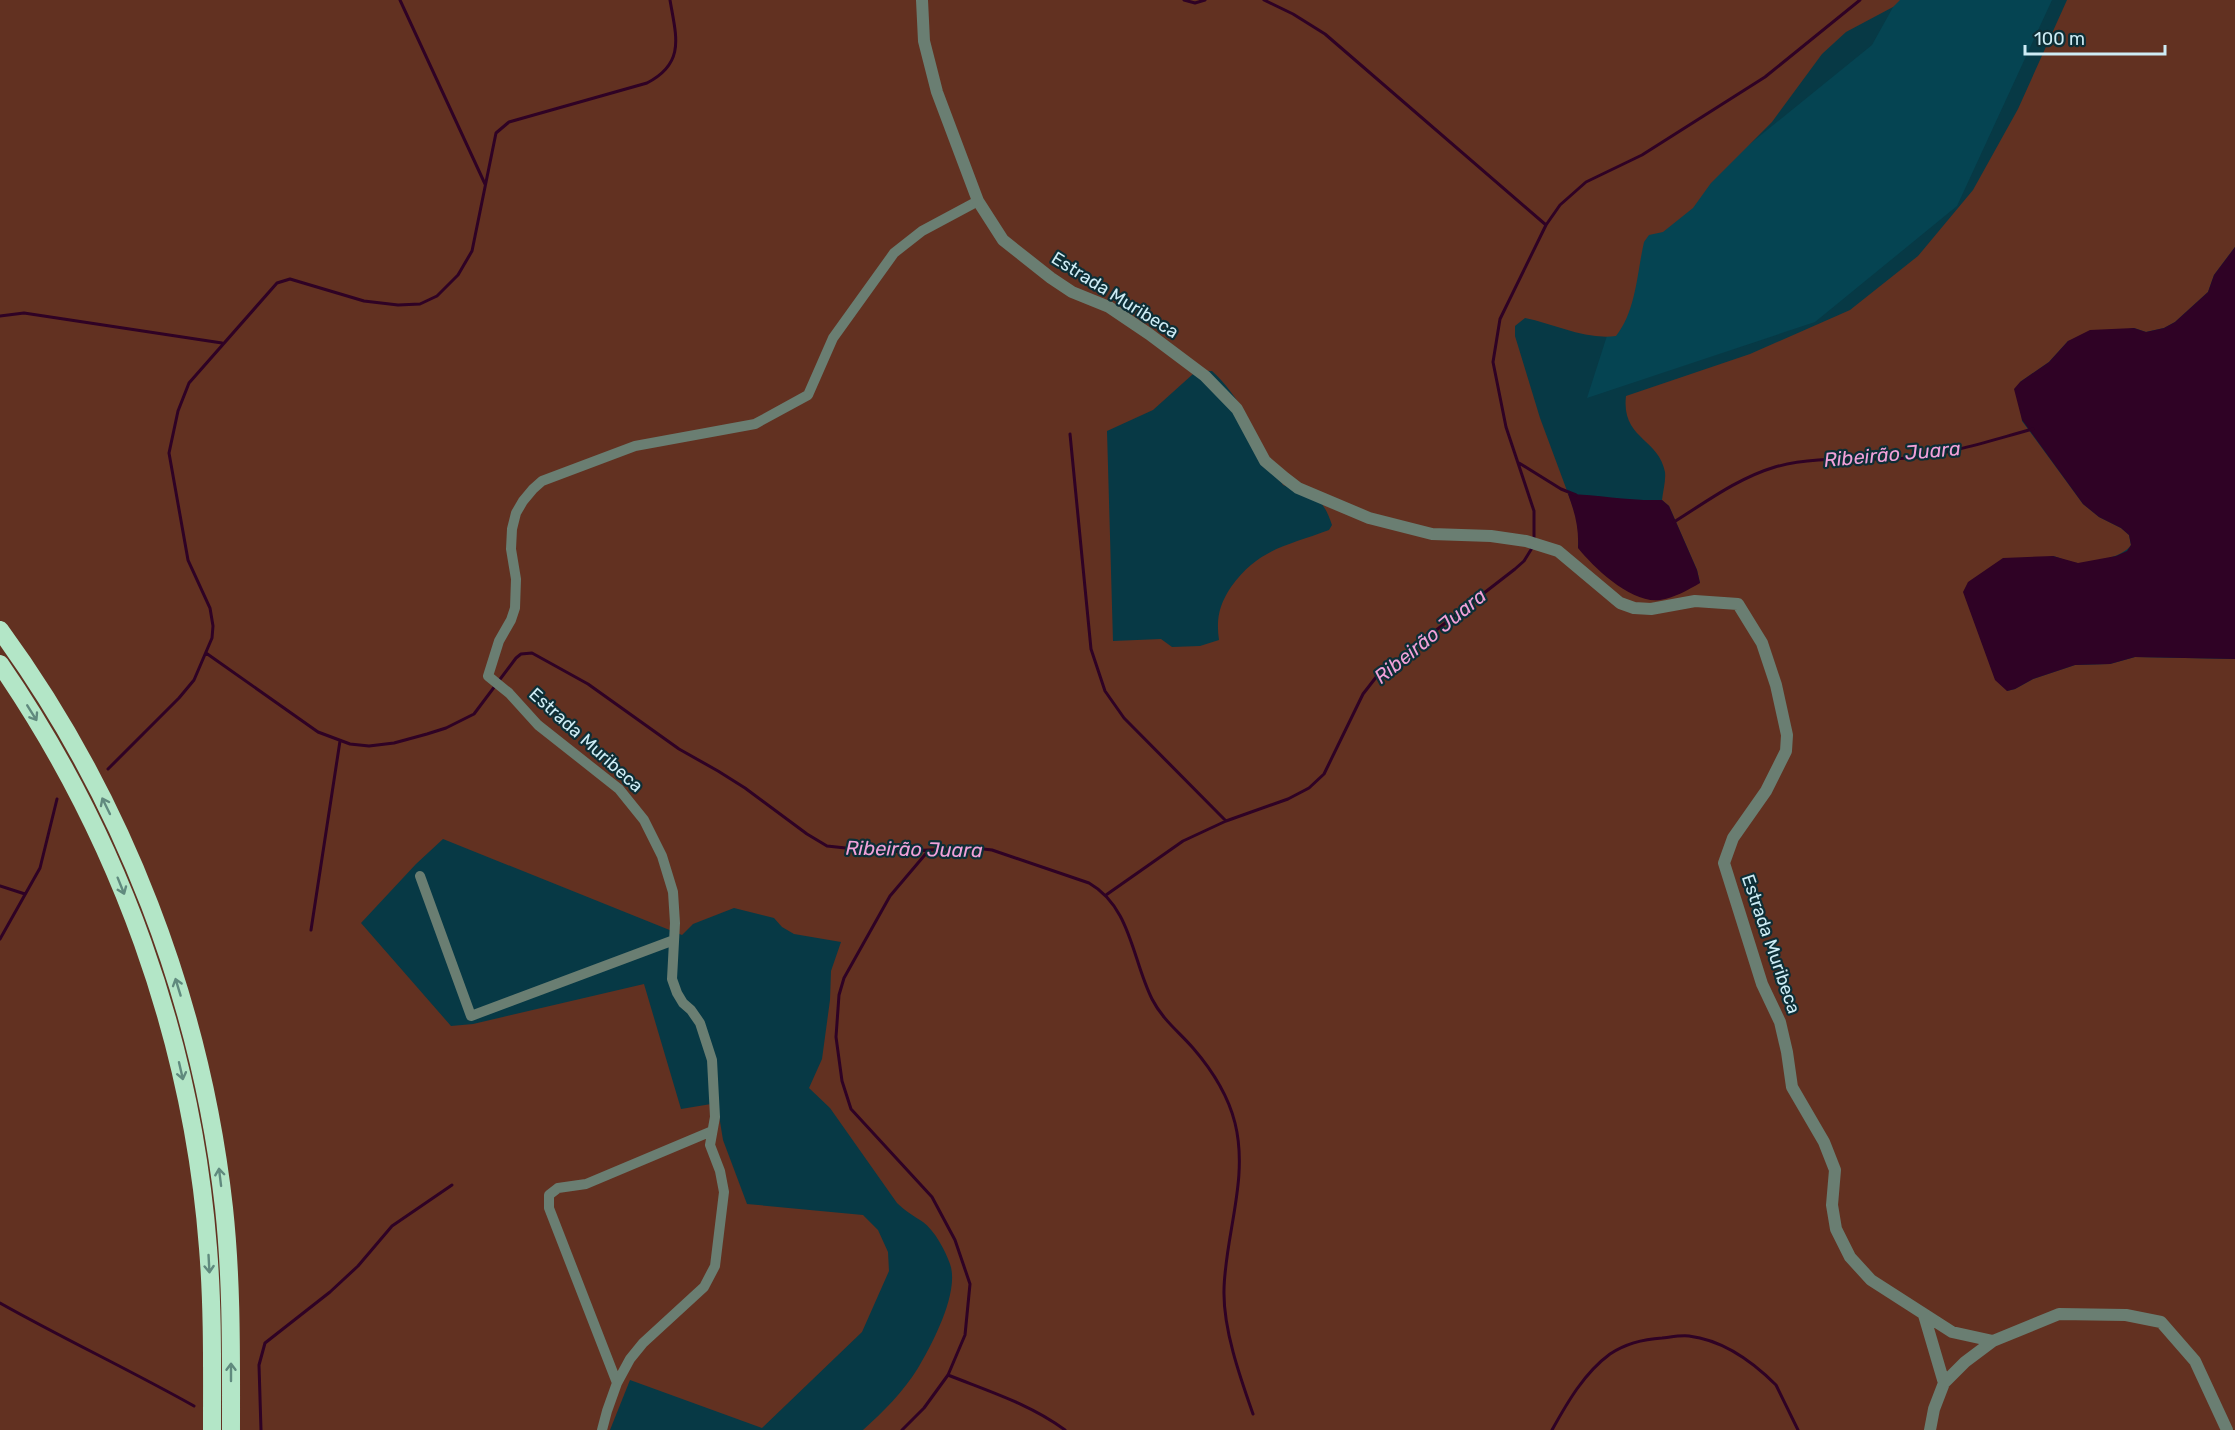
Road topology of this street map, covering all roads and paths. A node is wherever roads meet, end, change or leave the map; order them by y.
1 (922, 0) edge
2 (978, 201) junction
3 (0, 630) edge
4 (0, 664) edge
5 (420, 876) dead end
6 (674, 940) junction
7 (712, 1131) junction
8 (1924, 1315) junction
9 (1993, 1341) junction
10 (617, 1383) junction
11 (1944, 1383) junction
12 (212, 1430) edge
13 (231, 1430) edge
14 (602, 1430) edge
15 (1930, 1430) edge
16 (2227, 1430) edge

1 - 2 street, Estrada Muribeca
2 - 6 street, Estrada Muribeca
2 - 8 street, Estrada Muribeca
13 -> 3 highway
4 -> 12 highway
5 - 6 street
6 - 7 street, Estrada Muribeca
7 - 10 street, Estrada Muribeca
7 - 10 street
8 - 9 street
8 - 11 street
9 - 11 street
9 - 16 street
10 - 14 street, Estrada Muribeca
11 - 15 street

